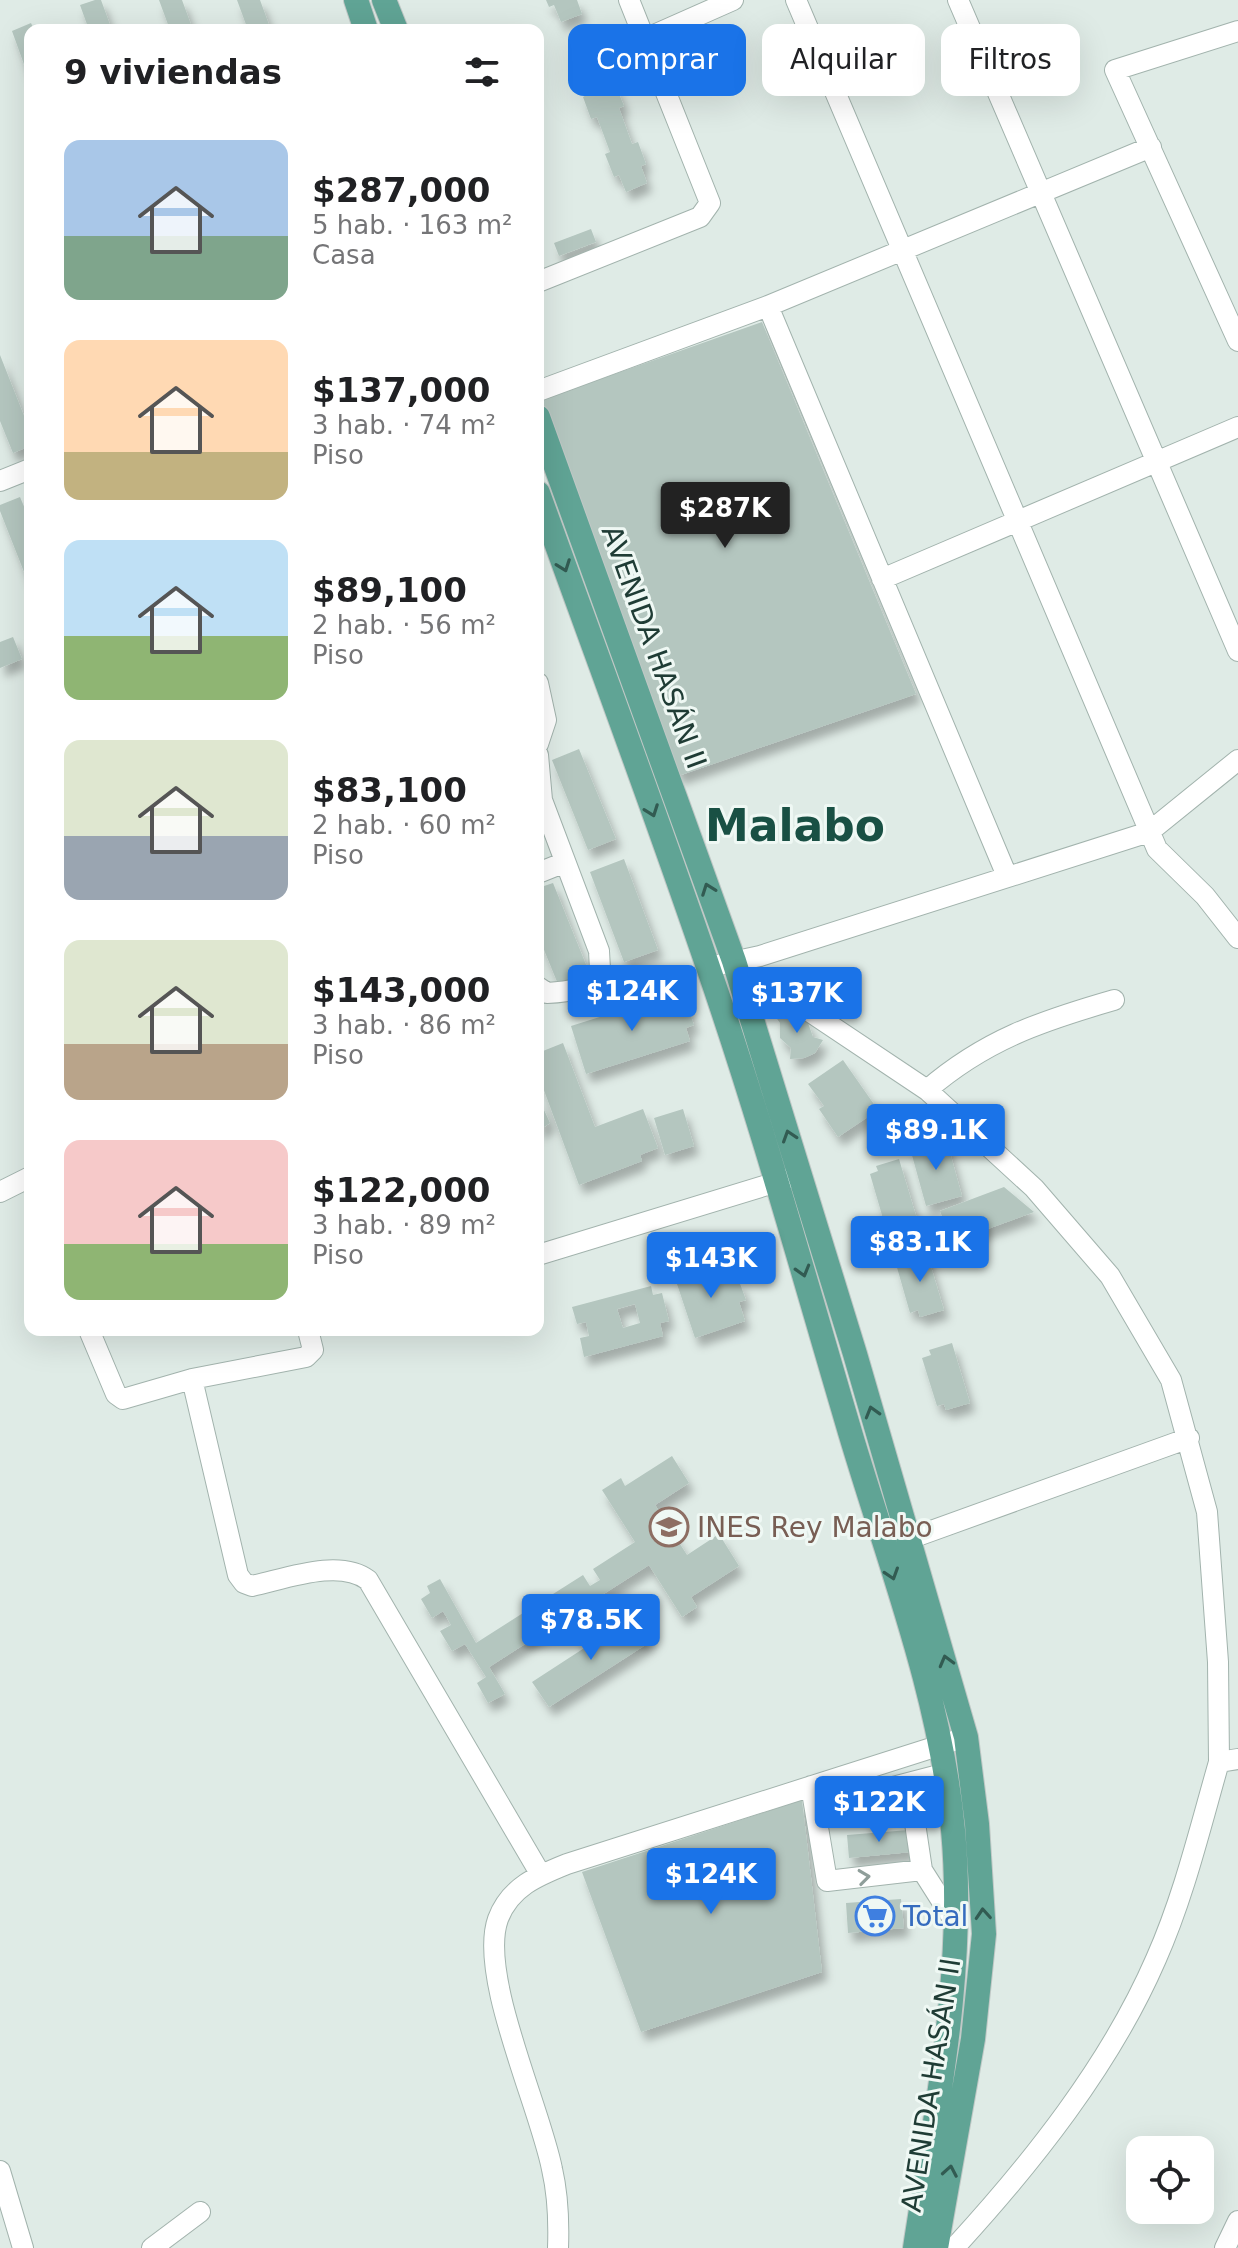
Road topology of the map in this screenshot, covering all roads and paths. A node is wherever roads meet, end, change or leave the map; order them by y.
1 (356, 0) edge
2 (384, 0) edge
3 (629, 0) edge
4 (733, 0) edge
5 (796, 0) edge
6 (958, 0) edge
7 (364, 24) edge
8 (394, 24) edge
9 (639, 24) edge
10 (679, 24) edge
11 (1238, 31) edge
12 (668, 96) edge
13 (1151, 147) junction
14 (1042, 195) junction
15 (905, 250) junction
16 (544, 280) edge
17 (768, 306) junction
18 (1238, 341) edge
19 (544, 389) edge
20 (1238, 427) edge
21 (544, 434) edge
22 (1154, 463) junction
23 (24, 471) edge
24 (0, 481) edge
25 (544, 510) edge
26 (1017, 522) junction
27 (882, 579) junction
28 (1238, 651) edge
29 (1238, 760) edge
30 (544, 806) edge
31 (1149, 832) junction
32 (563, 863) junction
33 (544, 871) edge
34 (1007, 876) junction
35 (1238, 938) edge
36 (734, 961) junction
37 (709, 967) junction
38 (544, 991) edge
39 (1114, 1000) dead end
40 (927, 1090) junction
41 (790, 1178) junction
42 (24, 1180) edge
43 (0, 1192) edge
44 (544, 1253) edge
45 (92, 1336) edge
46 (310, 1336) edge
47 (192, 1379) junction
48 (1189, 1438) junction
49 (909, 1539) junction
50 (966, 1737) junction
51 (938, 1744) junction
52 (1229, 1760) edge
53 (943, 1774) junction
54 (909, 1783) junction
55 (811, 1786) junction
56 (816, 1807) junction
57 (922, 1870) junction
58 (541, 1875) junction
59 (955, 1922) junction
60 (0, 2171) edge
61 (200, 2212) dead end
62 (1238, 2221) edge
63 (23, 2248) edge
64 (152, 2248) edge
65 (558, 2248) edge
66 (915, 2248) edge
67 (936, 2248) edge
68 (954, 2248) edge
69 (1225, 2248) edge

1 - 7 main road
2 - 8 main road
3 - 9 street
4 - 10 street
5 - 15 street
6 - 14 street
11 - 13 street
12 - 16 street
13 - 14 street
13 - 18 street
14 - 15 street
14 - 22 street
15 - 17 street
15 - 26 street
17 - 19 street
17 - 27 street
20 - 22 street
36 -> 21 main road, AVENIDA HASÁN II
22 - 26 street
22 - 28 street
23 - 24 street
25 -> 37 main road, AVENIDA HASÁN II
26 - 27 street
26 - 31 street
27 - 34 street
29 - 31 street
30 - 32 street
31 - 34 street
31 - 35 street
32 - 33 street
32 - 38 street
34 - 36 street
36 - 37 street
36 - 40 street
41 -> 36 main road, AVENIDA HASÁN II
37 - 41 main road, AVENIDA HASÁN II
39 - 40 street
40 - 48 street
41 - 44 street
49 -> 41 main road, AVENIDA HASÁN II
41 -> 51 main road, AVENIDA HASÁN II
42 - 43 street
45 - 47 street
46 - 47 street
47 - 58 street
48 - 49 street
48 - 52 street
50 -> 49 main road, AVENIDA HASÁN II
50 - 51 street
67 -> 50 main road, AVENIDA HASÁN II
51 - 53 main road, AVENIDA HASÁN II
51 - 55 street
52 - 68 street
53 - 54 street
53 - 59 main road, AVENIDA HASÁN II
54 - 56 street
54 - 57 street
55 - 56 street
55 - 58 street
56 -> 57 street
57 - 59 street
58 - 65 street
59 - 66 main road, AVENIDA HASÁN II
60 - 63 street
61 - 64 street
62 - 69 street

